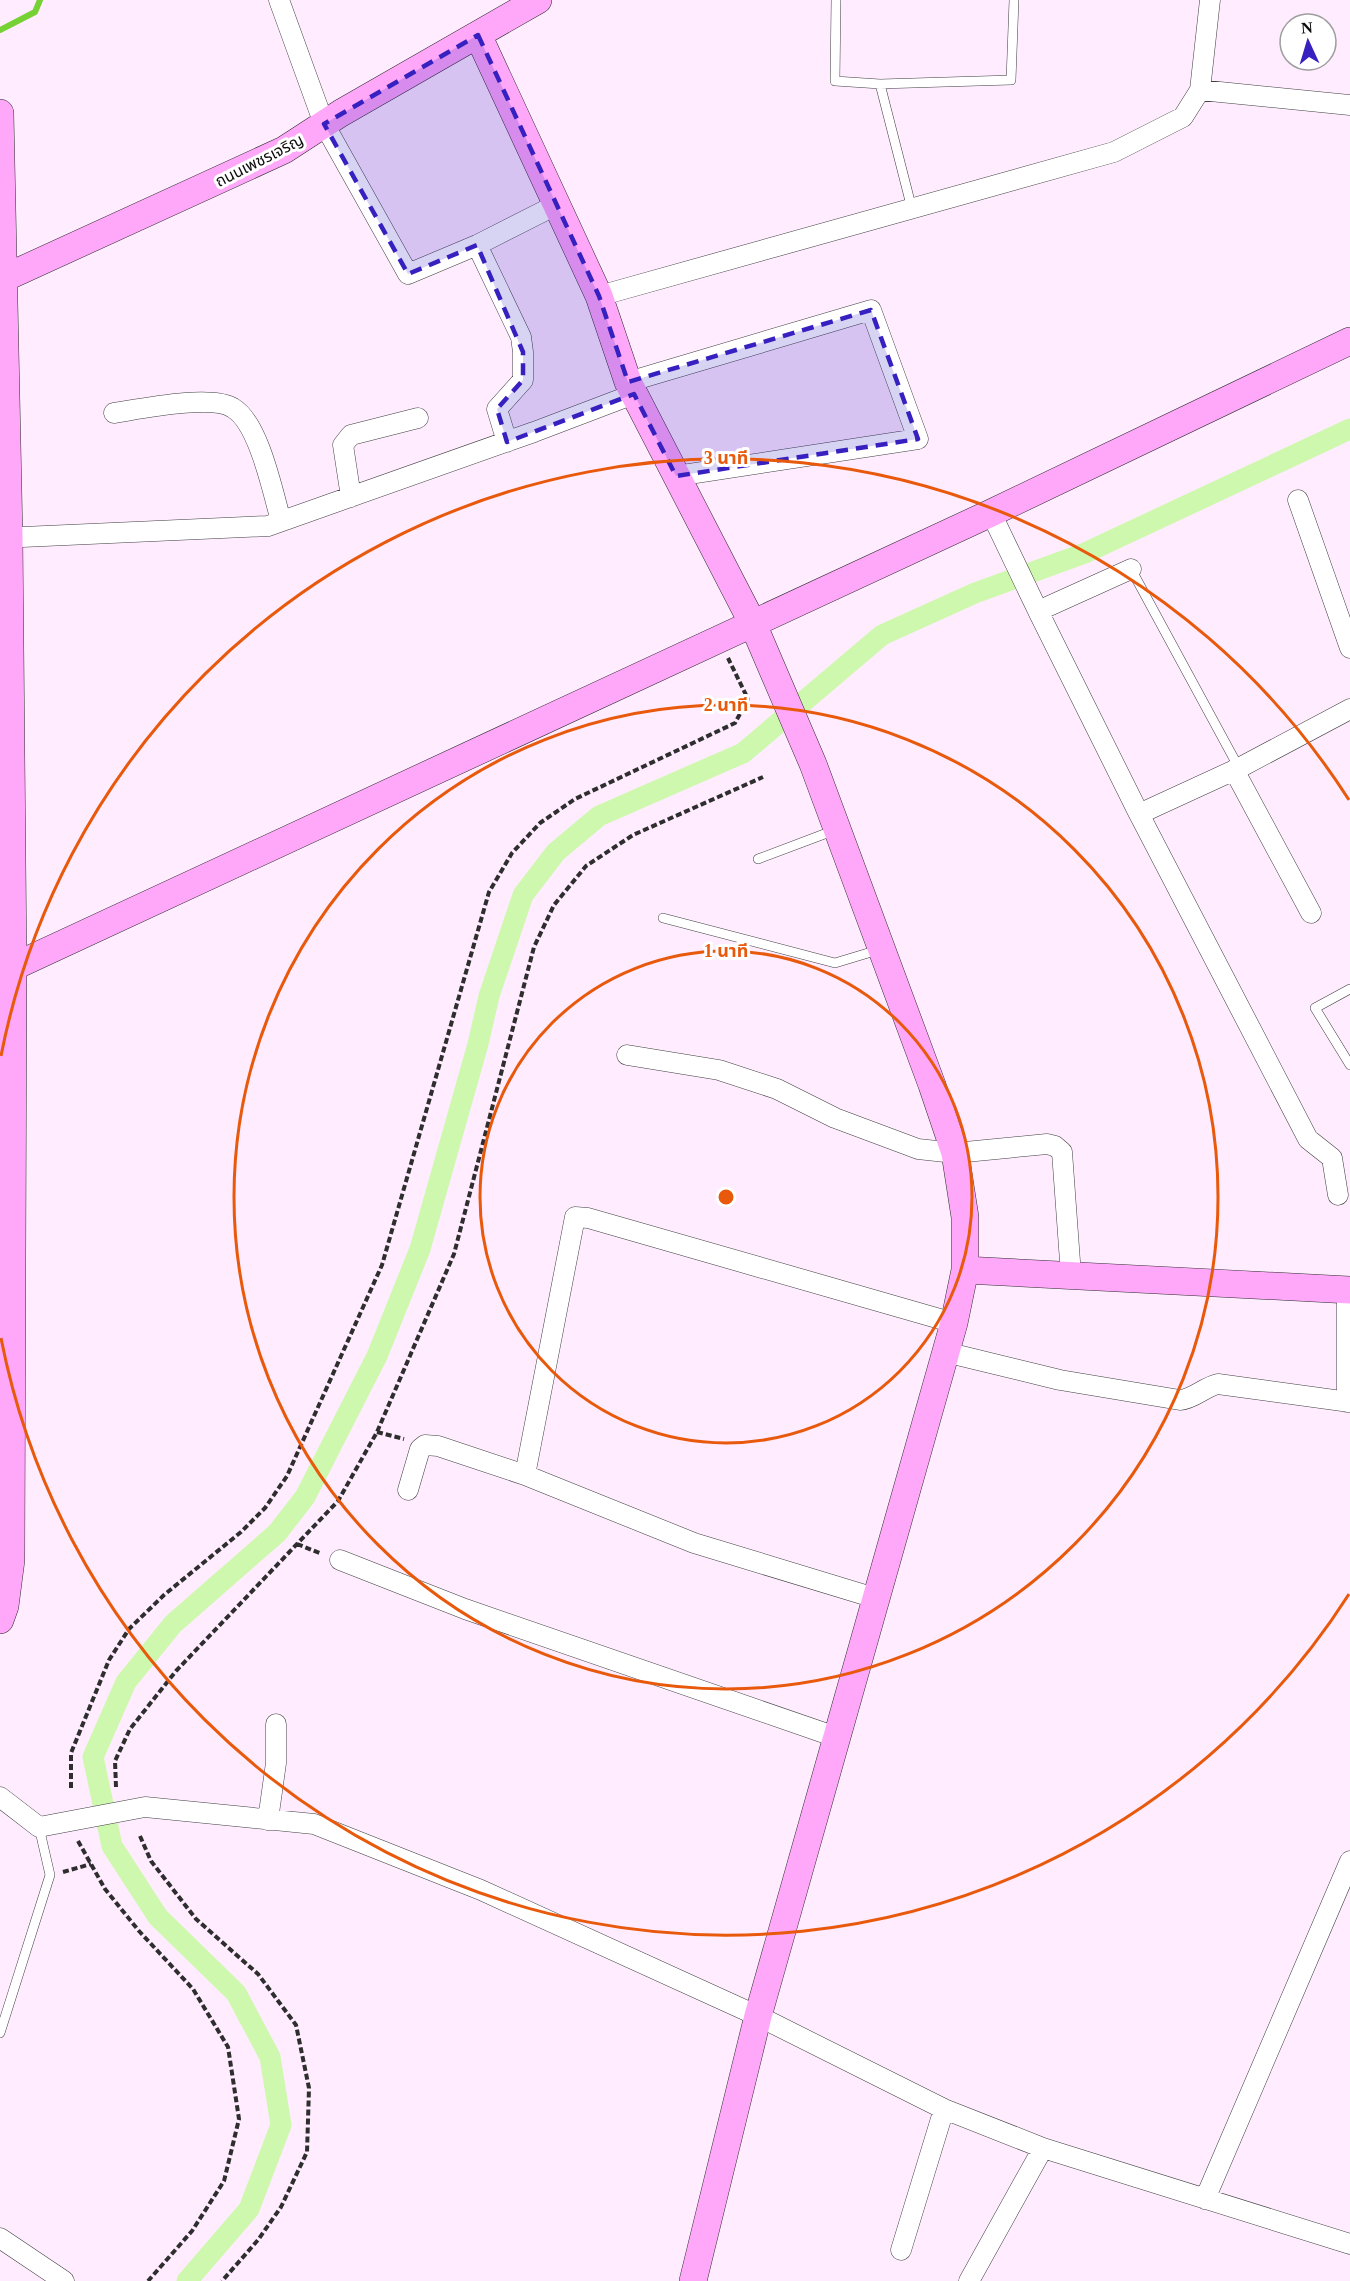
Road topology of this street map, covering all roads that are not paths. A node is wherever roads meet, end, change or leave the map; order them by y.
1 (279, 0) edge
2 (538, 0) edge
3 (836, 0) edge
4 (1014, 0) edge
5 (1210, 0) edge
6 (478, 35) junction
7 (880, 84) junction
8 (1200, 90) junction
9 (1350, 105) edge
10 (0, 113) edge
11 (324, 124) junction
12 (556, 206) junction
13 (912, 209) junction
14 (477, 245) junction
15 (2, 280) edge
16 (599, 296) junction
17 (1350, 341) edge
18 (631, 388) junction
19 (114, 413) dead end
20 (418, 418) dead end
21 (507, 442) junction
22 (676, 476) junction
23 (351, 497) junction
24 (1298, 500) dead end
25 (281, 521) junction
26 (994, 521) junction
27 (4, 538) edge
28 (1131, 569) joint
29 (1036, 606) junction
30 (753, 624) junction
31 (1350, 648) edge
32 (1350, 709) edge
33 (1236, 769) junction
34 (1139, 814) junction
35 (837, 830) junction
36 (758, 859) dead end
37 (1311, 913) dead end
38 (663, 918) dead end
39 (882, 949) junction
40 (7, 970) edge
41 (1350, 989) edge
42 (627, 1054) dead end
43 (1350, 1065) edge
44 (955, 1153) junction
45 (1338, 1195) dead end
46 (965, 1270) junction
47 (1071, 1275) junction
48 (1349, 1290) edge
49 (954, 1323) junction
50 (945, 1352) junction
51 (1348, 1402) edge
52 (525, 1475) junction
53 (408, 1490) dead end
54 (340, 1560) road end
55 (875, 1598) junction
56 (0, 1620) edge
57 (276, 1724) dead end
58 (836, 1737) junction
59 (0, 1797) edge
60 (268, 1820) junction
61 (39, 1827) junction
62 (1350, 1861) edge
63 (758, 2016) junction
64 (0, 2033) edge
65 (944, 2109) junction
66 (1042, 2148) junction
67 (1205, 2199) junction
68 (0, 2238) edge
69 (1350, 2244) edge
70 (901, 2250) dead end
71 (64, 2281) edge
72 (693, 2281) edge
73 (969, 2281) edge

1 - 11 street
2 - 6 street, ถนนเพชรเจริญ
3 - 7 lane
4 - 7 lane
5 - 8 street
6 - 11 street, ถนนเพชรเจริญ
6 - 12 street
7 - 13 lane
8 - 9 street
8 - 13 street
10 - 15 street
11 - 14 street
11 - 15 street, ถนนเพชรเจริญ
12 - 14 street
12 - 16 street
13 - 16 street
14 - 21 street
15 - 27 street
16 - 18 street
17 - 26 street
18 - 21 street
18 - 22 street
18 - 22 street
19 - 25 street
20 - 23 street
21 - 23 street
22 - 30 street
23 - 25 street
24 - 31 street
25 - 27 street
26 - 29 street
26 - 30 street
27 - 40 street
28 - 29 street
28 - 33 lane
29 - 34 street
30 - 35 street
30 - 40 street
32 - 33 street
33 - 34 street
33 - 37 street
34 - 45 street
35 - 36 lane
35 - 39 street
38 - 39 lane
39 - 44 street
40 - 56 street
41 - 43 lane
42 - 44 street
44 - 46 street
44 - 47 street
46 - 47 street
46 - 49 street
47 - 48 street
48 - 51 street
49 - 50 street
49 - 52 street
50 - 51 street
50 - 55 street
52 - 53 street
52 - 55 street
54 - 58 street
55 - 58 street
57 - 60 street
58 - 63 street
59 - 61 street
60 - 61 street
60 - 63 street
61 - 64 lane
62 - 67 street
63 - 65 street
63 - 72 street
65 - 66 street
65 - 70 street
66 - 67 street
66 - 73 street
67 - 69 street
68 - 71 street

